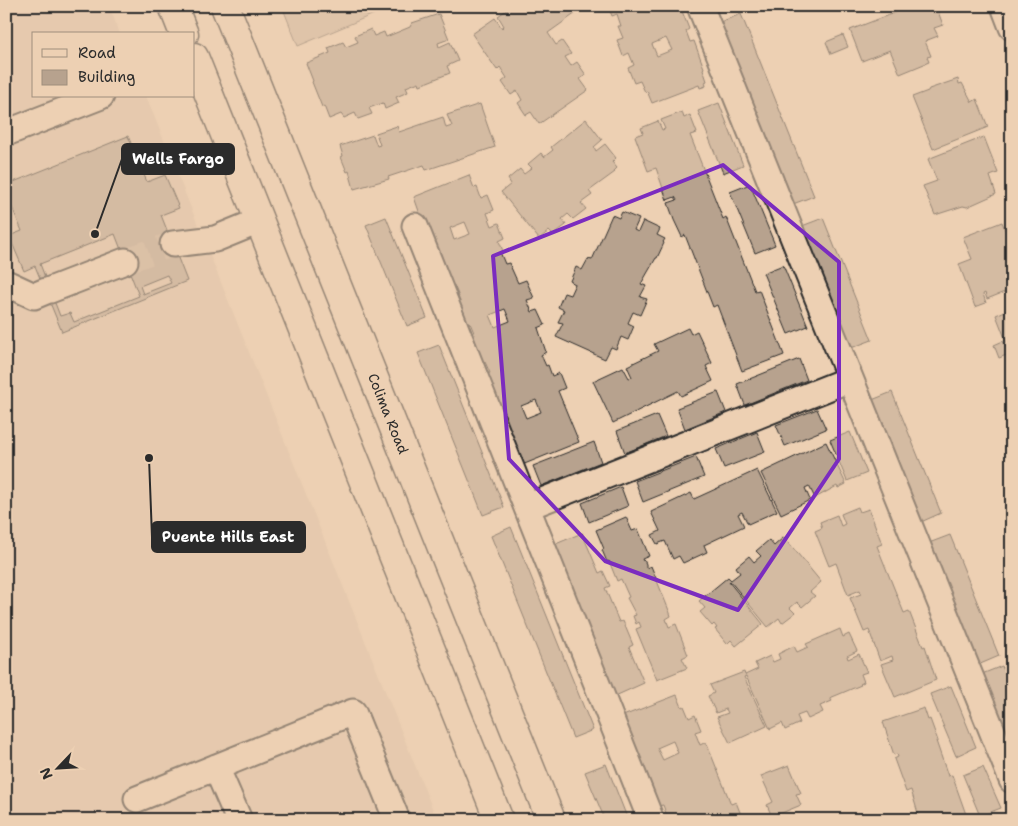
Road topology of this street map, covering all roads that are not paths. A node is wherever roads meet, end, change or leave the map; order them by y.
1 (173, 6) edge
2 (225, 6) edge
3 (700, 6) edge
4 (1004, 6) edge
5 (1012, 27) edge
6 (183, 32) edge
7 (195, 61) edge
8 (96, 98) edge
9 (6, 133) edge
10 (259, 220) junction
11 (415, 226) dead end
12 (172, 244) tunnel mouth
13 (125, 261) tunnel mouth
14 (6, 283) edge
15 (850, 379) junction
16 (527, 508) junction
17 (216, 767) junction
18 (1012, 780) edge
19 (137, 799) dead end
20 (239, 820) edge
21 (397, 820) edge
22 (499, 820) edge
23 (551, 820) edge
24 (651, 820) edge

1 - 6 main road
2 - 23 main road, Colima Road
3 - 15 street
4 - 5 street
7 - 10 main road
8 - 9 street
10 - 12 street
10 - 22 main road
11 - 16 street
13 - 14 street
15 - 16 street
15 - 18 street
16 - 24 street
17 - 19 street
17 - 20 street
17 - 21 street

